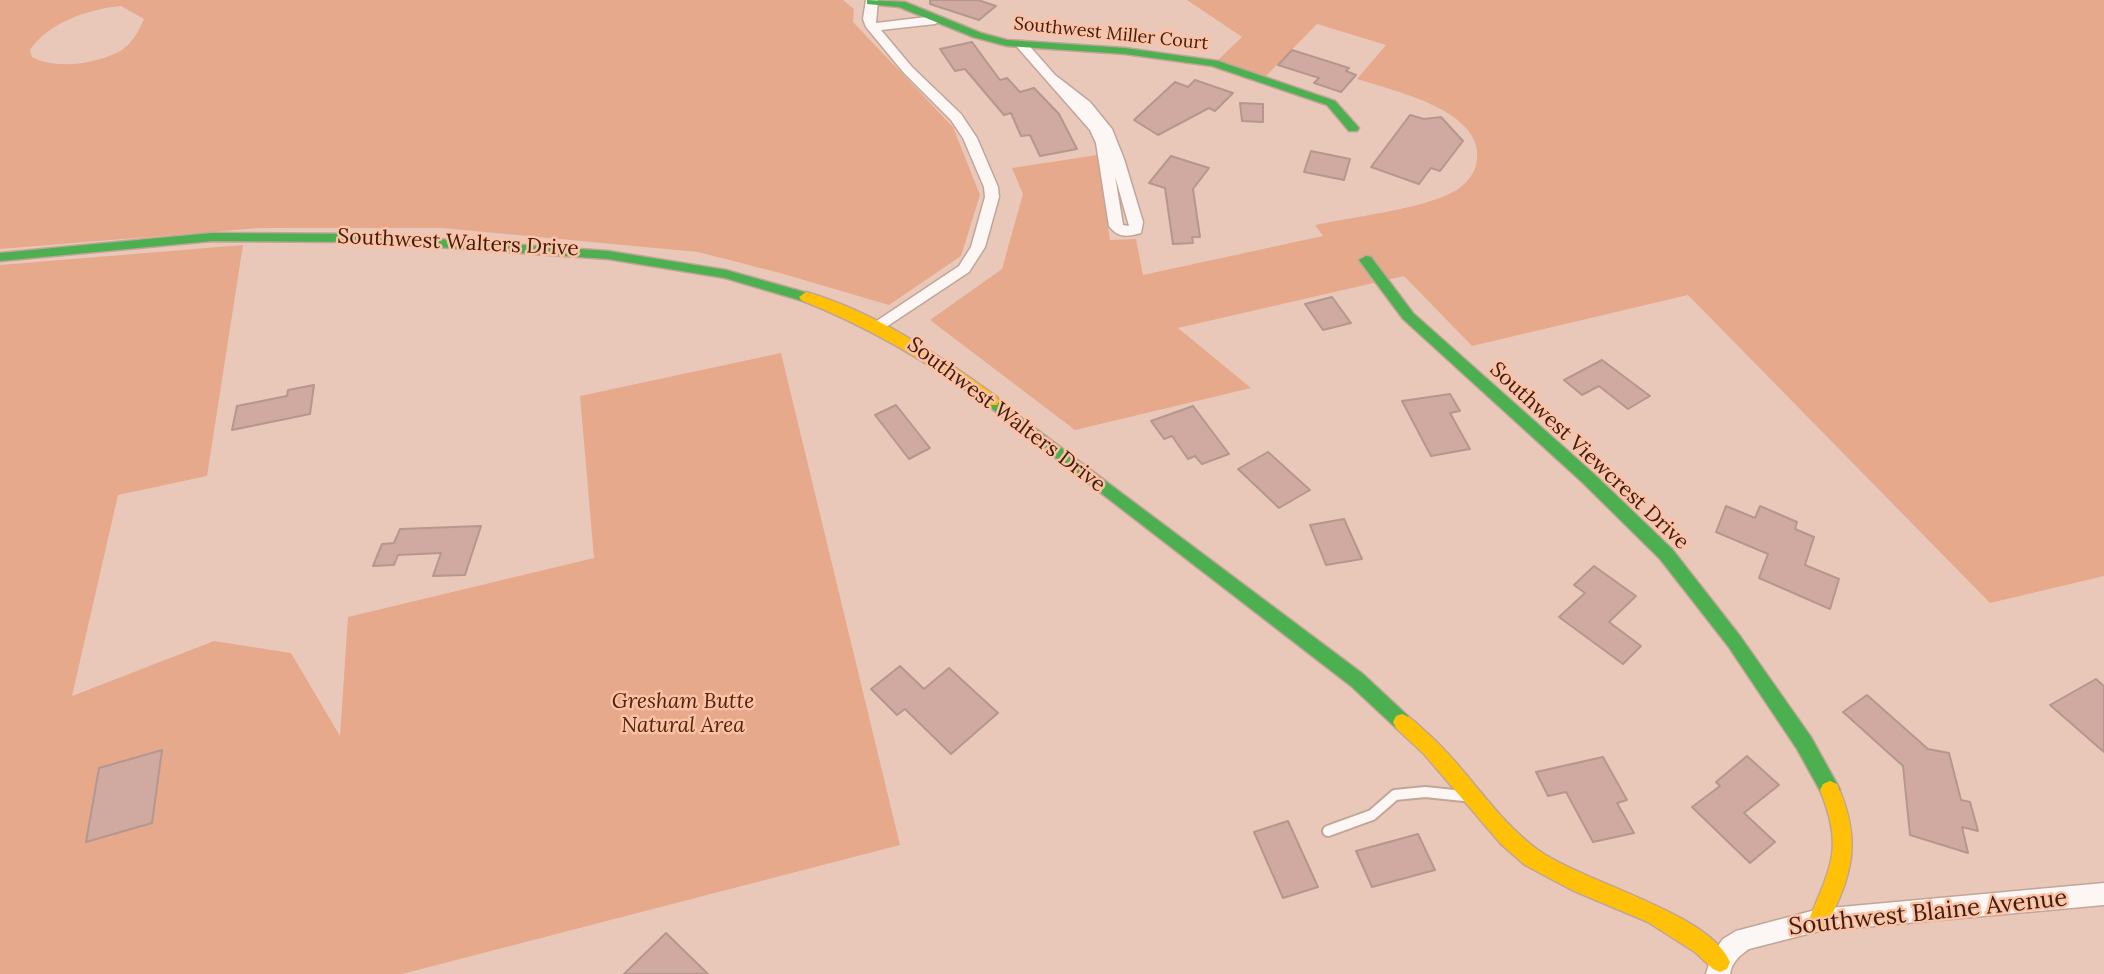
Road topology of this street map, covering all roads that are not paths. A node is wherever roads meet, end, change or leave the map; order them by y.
1 (872, 1) edge
2 (935, 20) junction
3 (872, 27) junction
4 (1022, 45) junction
5 (1052, 78) junction
6 (1353, 128) dead end
7 (0, 257) edge
8 (1366, 260) dead end
9 (880, 326) junction
10 (1472, 796) junction
11 (1328, 831) dead end
12 (2104, 894) edge
13 (1819, 920) junction
14 (1722, 970) edge

1 - 2 street, Southwest Miller Court
1 - 3 street
2 - 3 street, Southwest Miller Court
2 - 4 street, Southwest Miller Court
3 - 9 street
4 - 5 street
4 - 6 street, Southwest Miller Court
5 - 5 street
7 - 9 street, Southwest Walters Drive
8 - 13 street, Southwest Viewcrest Drive
9 - 10 street, Southwest Walters Drive
10 - 11 lane
10 - 14 street, Southwest Walters Drive
12 - 13 street, Southwest Blaine Avenue
13 - 14 street, Southwest Blaine Avenue

